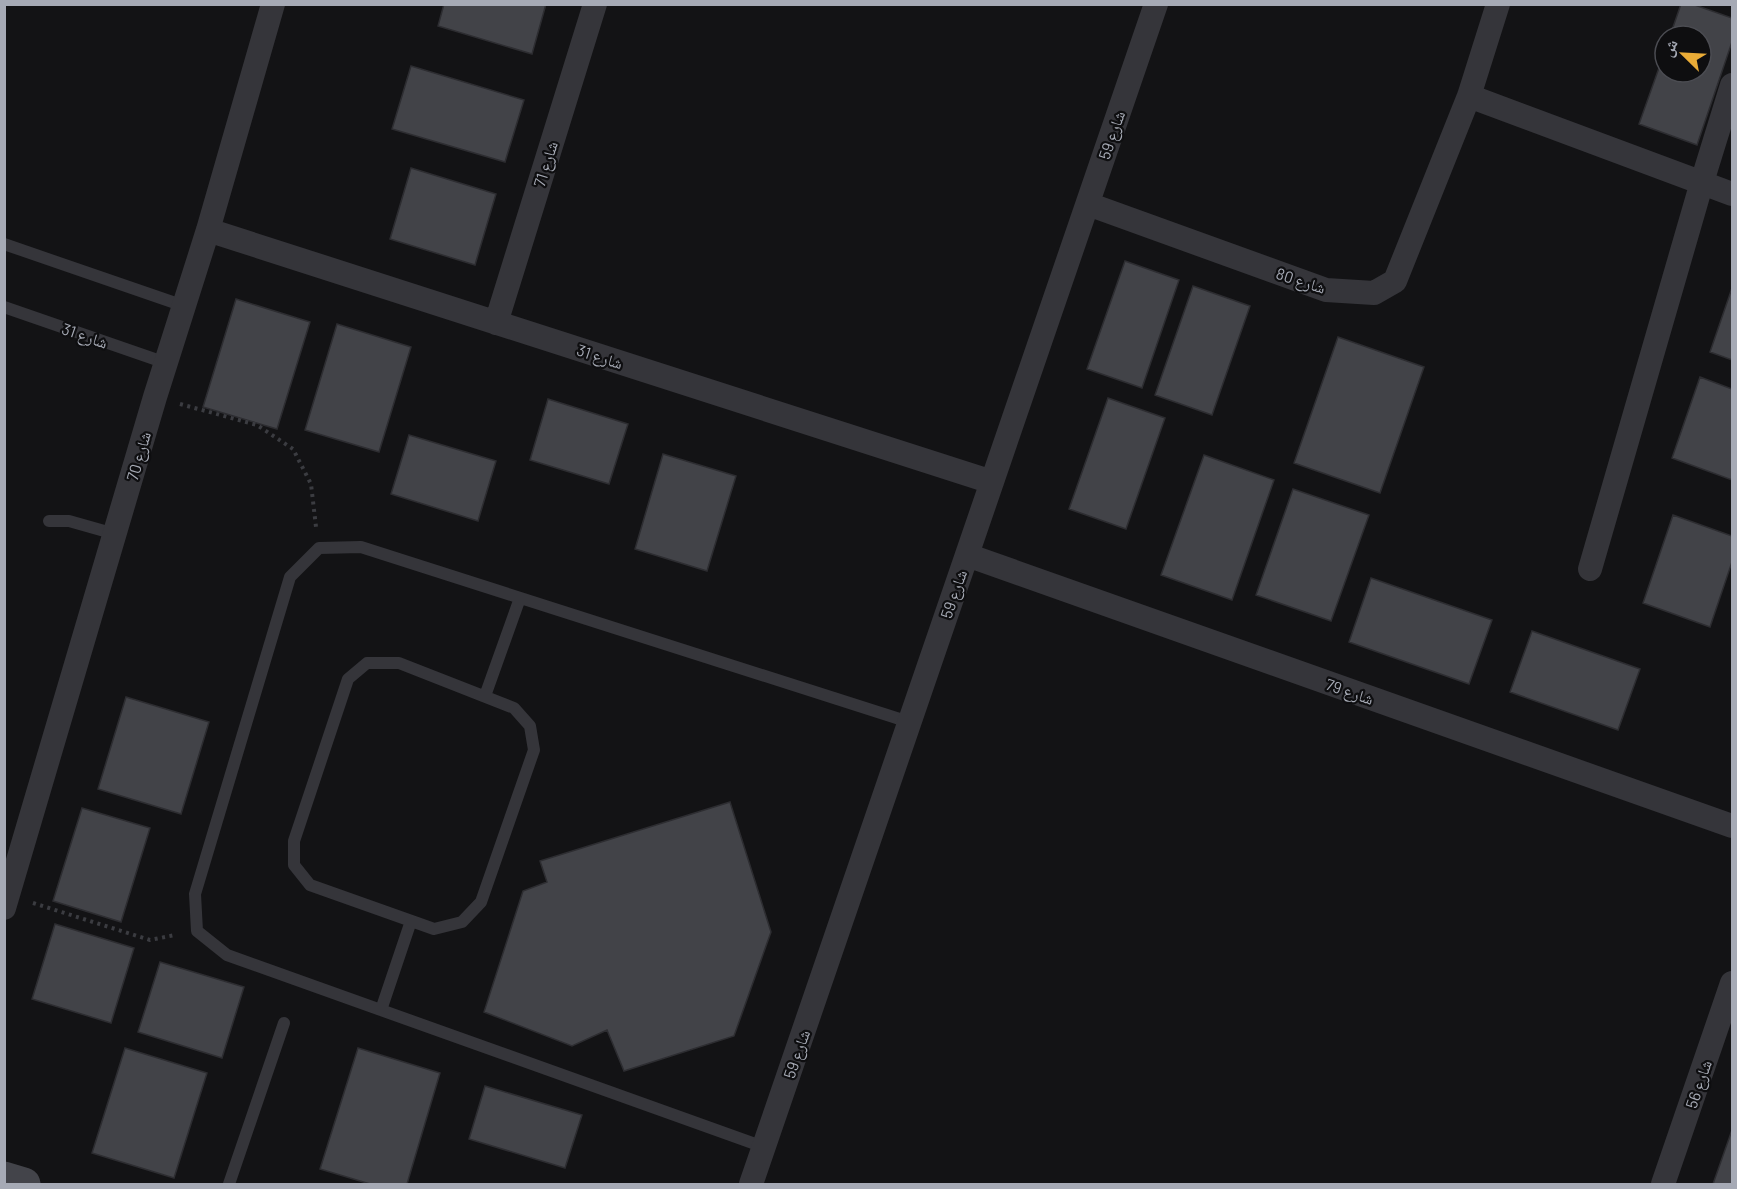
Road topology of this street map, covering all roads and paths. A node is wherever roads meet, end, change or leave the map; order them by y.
1 (273, 4) edge
2 (595, 4) edge
3 (1156, 4) edge
4 (1492, 6) edge
5 (1732, 85) edge
6 (1469, 96) junction
7 (1702, 182) junction
8 (1732, 194) edge
9 (1088, 204) junction
10 (208, 230) junction
11 (4, 244) edge
12 (184, 306) junction
13 (4, 307) edge
14 (496, 323) junction
15 (166, 363) junction
16 (155, 397) junction
17 (992, 482) junction
18 (49, 521) dead end
19 (115, 534) junction
20 (319, 548) junction
21 (967, 555) junction
22 (1590, 569) dead end
23 (520, 598) junction
24 (485, 696) junction
25 (909, 722) junction
26 (1732, 826) edge
27 (6, 902) edge
28 (411, 921) junction
29 (197, 931) junction
30 (1732, 983) edge
31 (381, 1010) junction
32 (284, 1023) dead end
33 (764, 1147) junction
34 (4, 1178) edge
35 (24, 1185) edge
36 (229, 1185) edge
37 (751, 1185) edge
38 (1663, 1185) edge

1 - 10 street, شارع 70
2 - 14 street, شارع 71
3 - 9 street, شارع 59
4 - 6 street, شارع 80
5 - 7 street
6 - 7 street
6 - 9 street, شارع 80
7 - 8 street
7 - 22 street
9 - 17 street, شارع 59
10 - 12 street, شارع 70
10 - 14 street, شارع 31
11 - 12 lane
12 - 15 street, شارع 70
13 - 15 lane, شارع 31
14 - 17 street, شارع 31
15 - 16 street, شارع 70
16 - 19 street, شارع 70
16 - 20 path
17 - 21 street, شارع 59
18 - 19 lane
19 - 27 street, شارع 70
20 - 23 lane
20 - 29 lane
21 - 25 street, شارع 59
21 - 26 street, شارع 79
23 - 24 lane
23 - 25 lane
24 - 28 lane
24 - 28 lane
25 - 33 street, شارع 59
27 - 29 path
28 - 31 lane
29 - 31 lane
30 - 38 street, شارع 56
31 - 33 lane
32 - 36 lane
33 - 37 street, شارع 59
34 - 35 street

